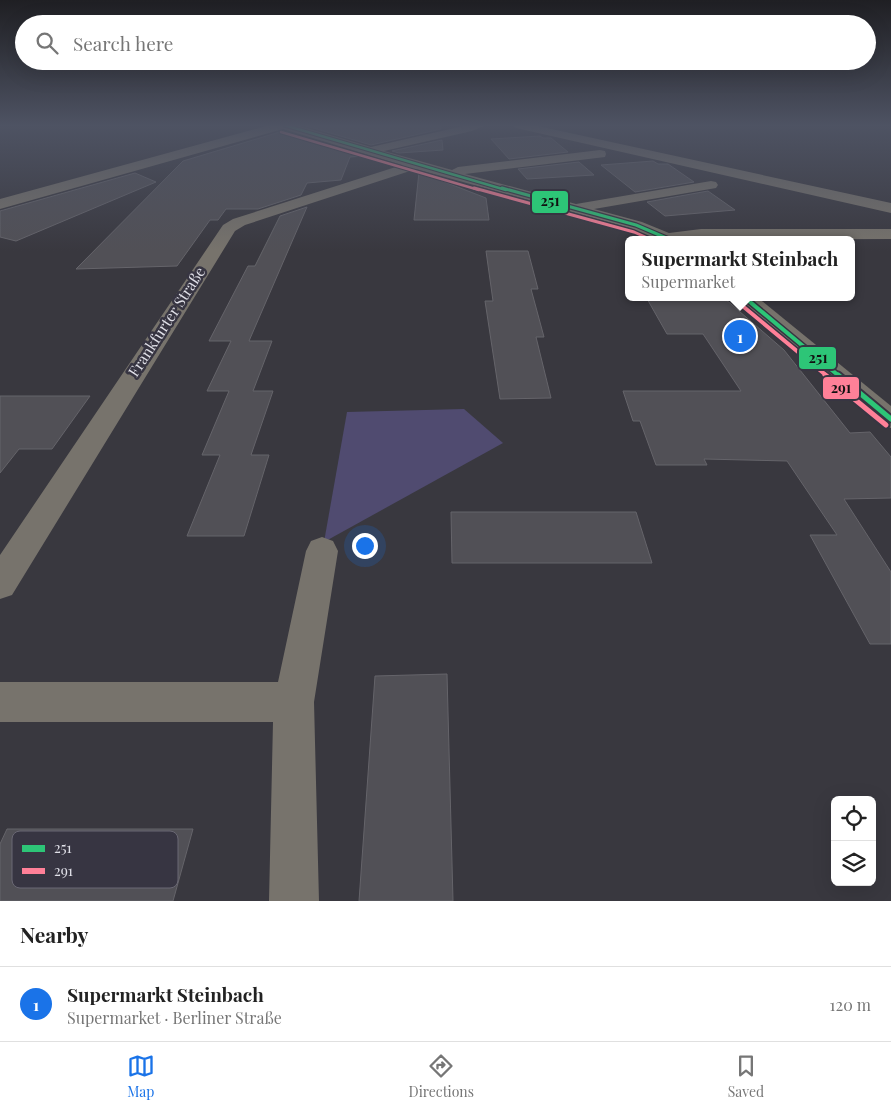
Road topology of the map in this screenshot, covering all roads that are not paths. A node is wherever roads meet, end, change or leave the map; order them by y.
1 (133, 167) edge
2 (410, 167) edge
3 (423, 167) edge
4 (493, 167) edge
5 (706, 167) edge
6 (444, 173) junction
7 (711, 185) dead end
8 (0, 204) edge
9 (573, 208) junction
10 (891, 208) edge
11 (891, 234) edge
12 (663, 236) edge
13 (689, 236) edge
14 (749, 301) edge
15 (891, 419) edge
16 (322, 551) dead end
17 (5, 568) edge
18 (0, 702) edge
19 (294, 702) junction
20 (294, 901) edge

1 - 8 street
2 - 17 street, Frankfurter Straße
3 - 6 street
4 - 6 street
5 - 10 street
6 - 9 street
7 - 9 street
9 - 12 street
11 - 13 street
14 - 15 street
16 - 19 street
18 - 19 street
19 - 20 street

